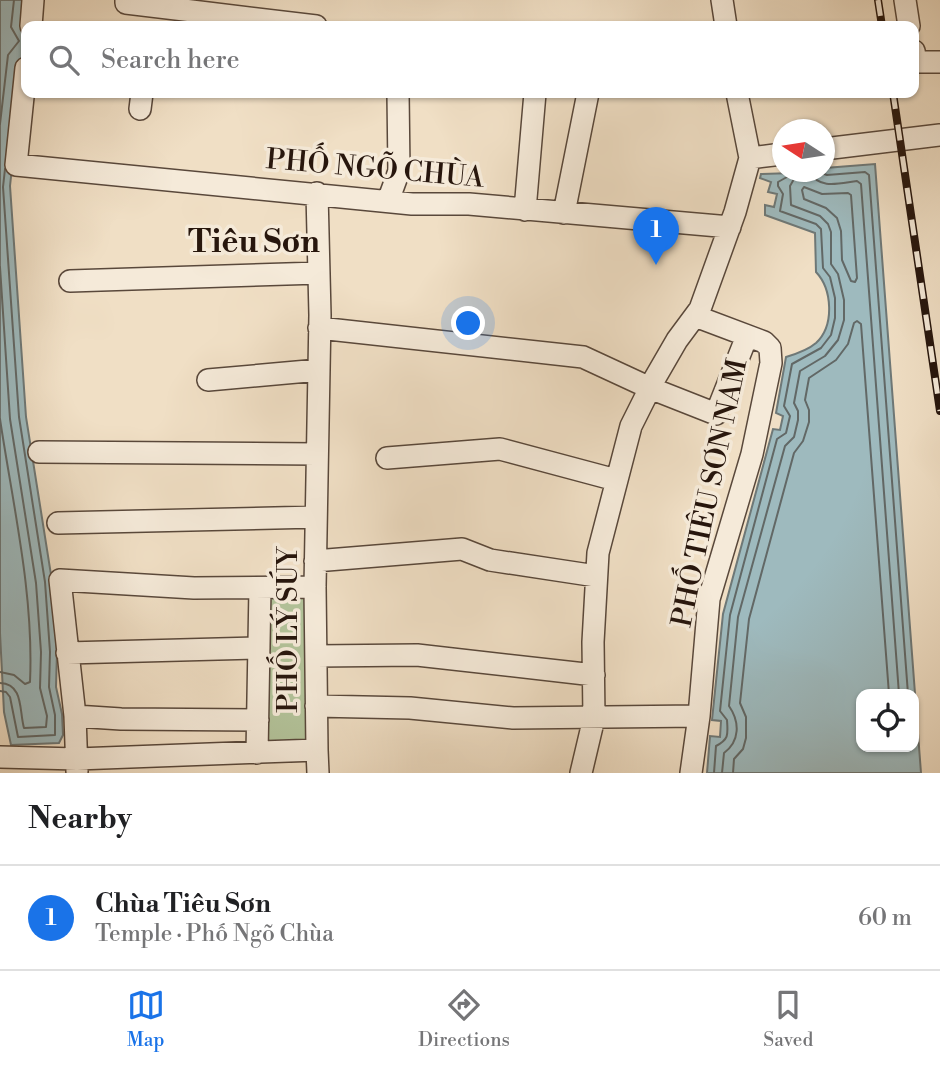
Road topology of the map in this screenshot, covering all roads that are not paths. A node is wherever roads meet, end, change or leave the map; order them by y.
1 (33, 0) edge
2 (126, 0) edge
3 (722, 0) edge
4 (905, 0) edge
5 (252, 9) edge
6 (150, 16) edge
7 (31, 21) edge
8 (297, 21) edge
9 (725, 21) edge
10 (908, 21) edge
11 (919, 62) edge
12 (940, 62) edge
13 (23, 98) edge
14 (398, 98) edge
15 (536, 98) edge
16 (586, 98) edge
17 (738, 98) edge
18 (940, 135) edge
19 (835, 148) edge
20 (772, 156) edge
21 (750, 159) junction
22 (317, 193) junction
23 (388, 201) junction
24 (525, 210) junction
25 (564, 213) junction
26 (730, 227) junction
27 (319, 273) junction
28 (70, 281) dead end
29 (695, 316) junction
30 (319, 328) junction
31 (747, 336) junction
32 (319, 370) junction
33 (208, 380) dead end
34 (650, 388) junction
35 (39, 452) dead end
36 (317, 454) junction
37 (387, 458) dead end
38 (616, 480) junction
39 (316, 517) junction
40 (58, 523) dead end
41 (316, 561) junction
42 (596, 576) junction
43 (315, 587) junction
44 (260, 588) junction
45 (259, 649) junction
46 (66, 653) junction
47 (316, 656) junction
48 (594, 675) junction
49 (316, 706) junction
50 (75, 716) junction
51 (699, 716) junction
52 (594, 718) junction
53 (258, 720) junction
54 (317, 750) junction
55 (257, 753) junction
56 (0, 757) edge
57 (160, 764) edge
58 (77, 766) edge
59 (318, 773) edge
60 (581, 773) edge
61 (691, 773) edge

1 - 7 street
2 - 6 street
3 - 9 street
4 - 10 street
5 - 6 street
5 - 8 street
11 - 12 street
13 - 22 street, PHỐ NGÕ CHÙA
14 - 23 street
15 - 24 street
16 - 25 street
17 - 21 street
18 - 19 street
20 - 21 street
21 - 26 street
22 - 23 street, PHỐ NGÕ CHÙA
22 - 27 street, PHỐ LÝ SÚY
23 - 24 street, PHỐ NGÕ CHÙA
24 - 25 street, PHỐ NGÕ CHÙA
25 - 26 street, PHỐ NGÕ CHÙA
26 - 29 street
27 - 28 street
27 - 30 street, PHỐ LÝ SÚY
29 - 31 street, PHỐ TIÊU SƠN NAM
29 - 34 street
30 - 32 street, PHỐ LÝ SÚY
30 - 34 street
31 - 34 street
31 - 51 street, PHỐ TIÊU SƠN NAM
32 - 33 street
32 - 36 street, PHỐ LÝ SÚY
34 - 38 street
35 - 36 street
36 - 39 street, PHỐ LÝ SÚY
37 - 38 street
38 - 42 street
39 - 40 street
39 - 41 street, PHỐ LÝ SÚY
41 - 42 street
41 - 43 street, PHỐ LÝ SÚY
42 - 48 street
43 - 44 street
43 - 47 street, PHỐ LÝ SÚY
44 - 45 street
44 - 46 street
45 - 46 street
45 - 53 street
46 - 50 street
47 - 48 street
47 - 49 street, PHỐ LÝ SÚY
48 - 52 street
49 - 52 street
49 - 54 street, PHỐ LÝ SÚY
50 - 53 street
50 - 58 street
51 - 52 street
51 - 61 street, PHỐ TIÊU SƠN NAM
52 - 60 street
53 - 55 street
54 - 55 street, PHỐ LÝ SÚY
54 - 59 street
55 - 57 street, PHỐ LÝ SÚY
56 - 58 street, PHỐ LÝ SÚY
57 - 58 street, PHỐ LÝ SÚY

